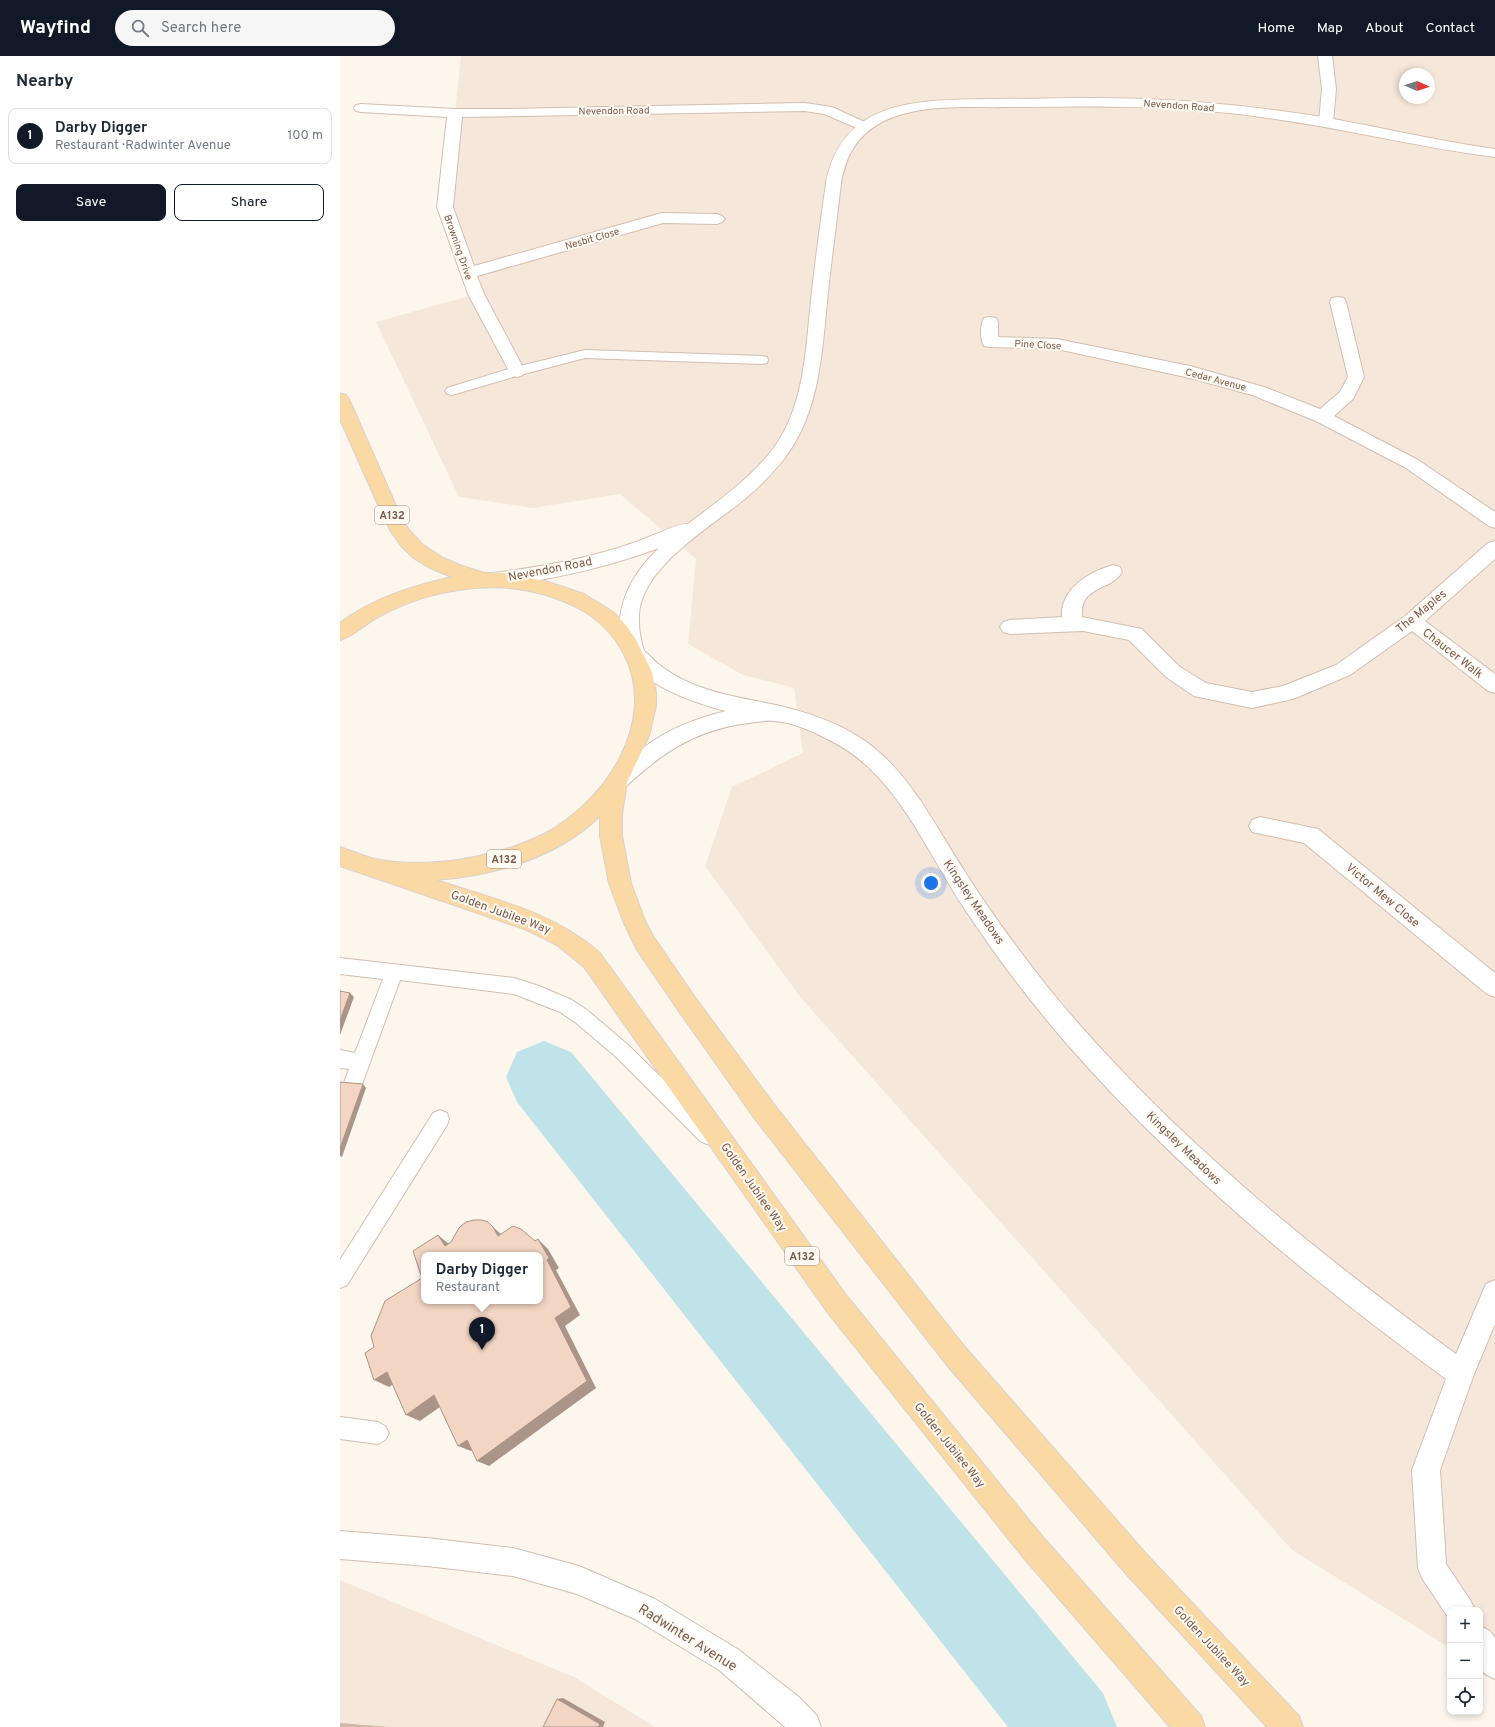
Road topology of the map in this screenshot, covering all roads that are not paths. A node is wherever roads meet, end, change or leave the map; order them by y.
1 (1325, 56) edge
2 (362, 108) dead end
3 (455, 113) junction
4 (1326, 122) junction
5 (864, 127) junction
6 (1495, 153) edge
7 (717, 219) dead end
8 (468, 273) junction
9 (1338, 302) dead end
10 (990, 322) dead end
11 (1106, 354) joint
12 (762, 360) dead end
13 (517, 371) junction
14 (452, 391) dead end
15 (340, 399) edge
16 (1322, 417) junction
17 (707, 518) junction
18 (1495, 520) edge
19 (1495, 548) edge
20 (1113, 572) dead end
21 (493, 580) junction
22 (1412, 621) junction
23 (1073, 625) junction
24 (1010, 628) dead end
25 (340, 633) edge
26 (635, 654) junction
27 (1495, 685) edge
28 (775, 713) junction
29 (617, 782) junction
30 (1260, 826) dead end
31 (340, 856) edge
32 (340, 863) edge
33 (366, 866) junction
34 (340, 966) edge
35 (394, 972) junction
36 (1495, 987) edge
37 (340, 1059) edge
38 (361, 1062) junction
39 (440, 1119) dead end
40 (340, 1120) edge
41 (750, 1183) junction
42 (340, 1278) edge
43 (1494, 1296) edge
44 (1461, 1374) junction
45 (340, 1428) edge
46 (378, 1433) dead end
47 (340, 1545) edge
48 (1458, 1607) edge
49 (1481, 1643) edge
50 (1495, 1664) edge
51 (806, 1727) edge
52 (1190, 1727) edge
53 (1288, 1727) edge

1 - 4 street
2 - 3 street, Nevendon Road
3 - 5 street, Nevendon Road
3 - 8 street, Browning Drive
4 - 5 street, Nevendon Road
4 - 6 street, Nevendon Road
5 - 17 street, Nevendon Road
7 - 8 street, Nesbit Close
8 - 13 street, Browning Drive
9 - 16 street
10 - 11 street, Pine Close
11 - 16 street, Cedar Avenue
12 - 13 lane
13 - 14 lane
15 - 21 main road, Nevendon Road / A132
16 - 18 street, Cedar Avenue
17 - 21 street, Nevendon Road
17 - 26 street, Nevendon Road
19 - 22 street, The Maples
20 - 23 street
21 - 25 main road, A132
21 - 26 main road, A132
22 - 23 street, The Maples
22 - 27 street, Chaucer Walk
23 - 24 street, The Maples
26 - 28 street, Kingsley Meadows
26 - 29 main road, A132
28 - 29 street, Kingsley Meadows
28 - 44 street, Kingsley Meadows
29 - 33 main road, A132
29 - 53 main road, Golden Jubilee Way / A132
30 - 36 street, Victor Mew Close
31 - 33 main road, A132
32 - 33 street
33 - 41 main road, Golden Jubilee Way / A132
34 - 35 lane
35 - 38 lane
35 - 41 lane
37 - 38 lane
38 - 40 lane
39 - 42 lane
41 - 52 main road, Golden Jubilee Way / A132
43 - 44 street
44 - 48 street
45 - 46 lane
47 - 51 street, Radwinter Avenue
49 - 50 street

